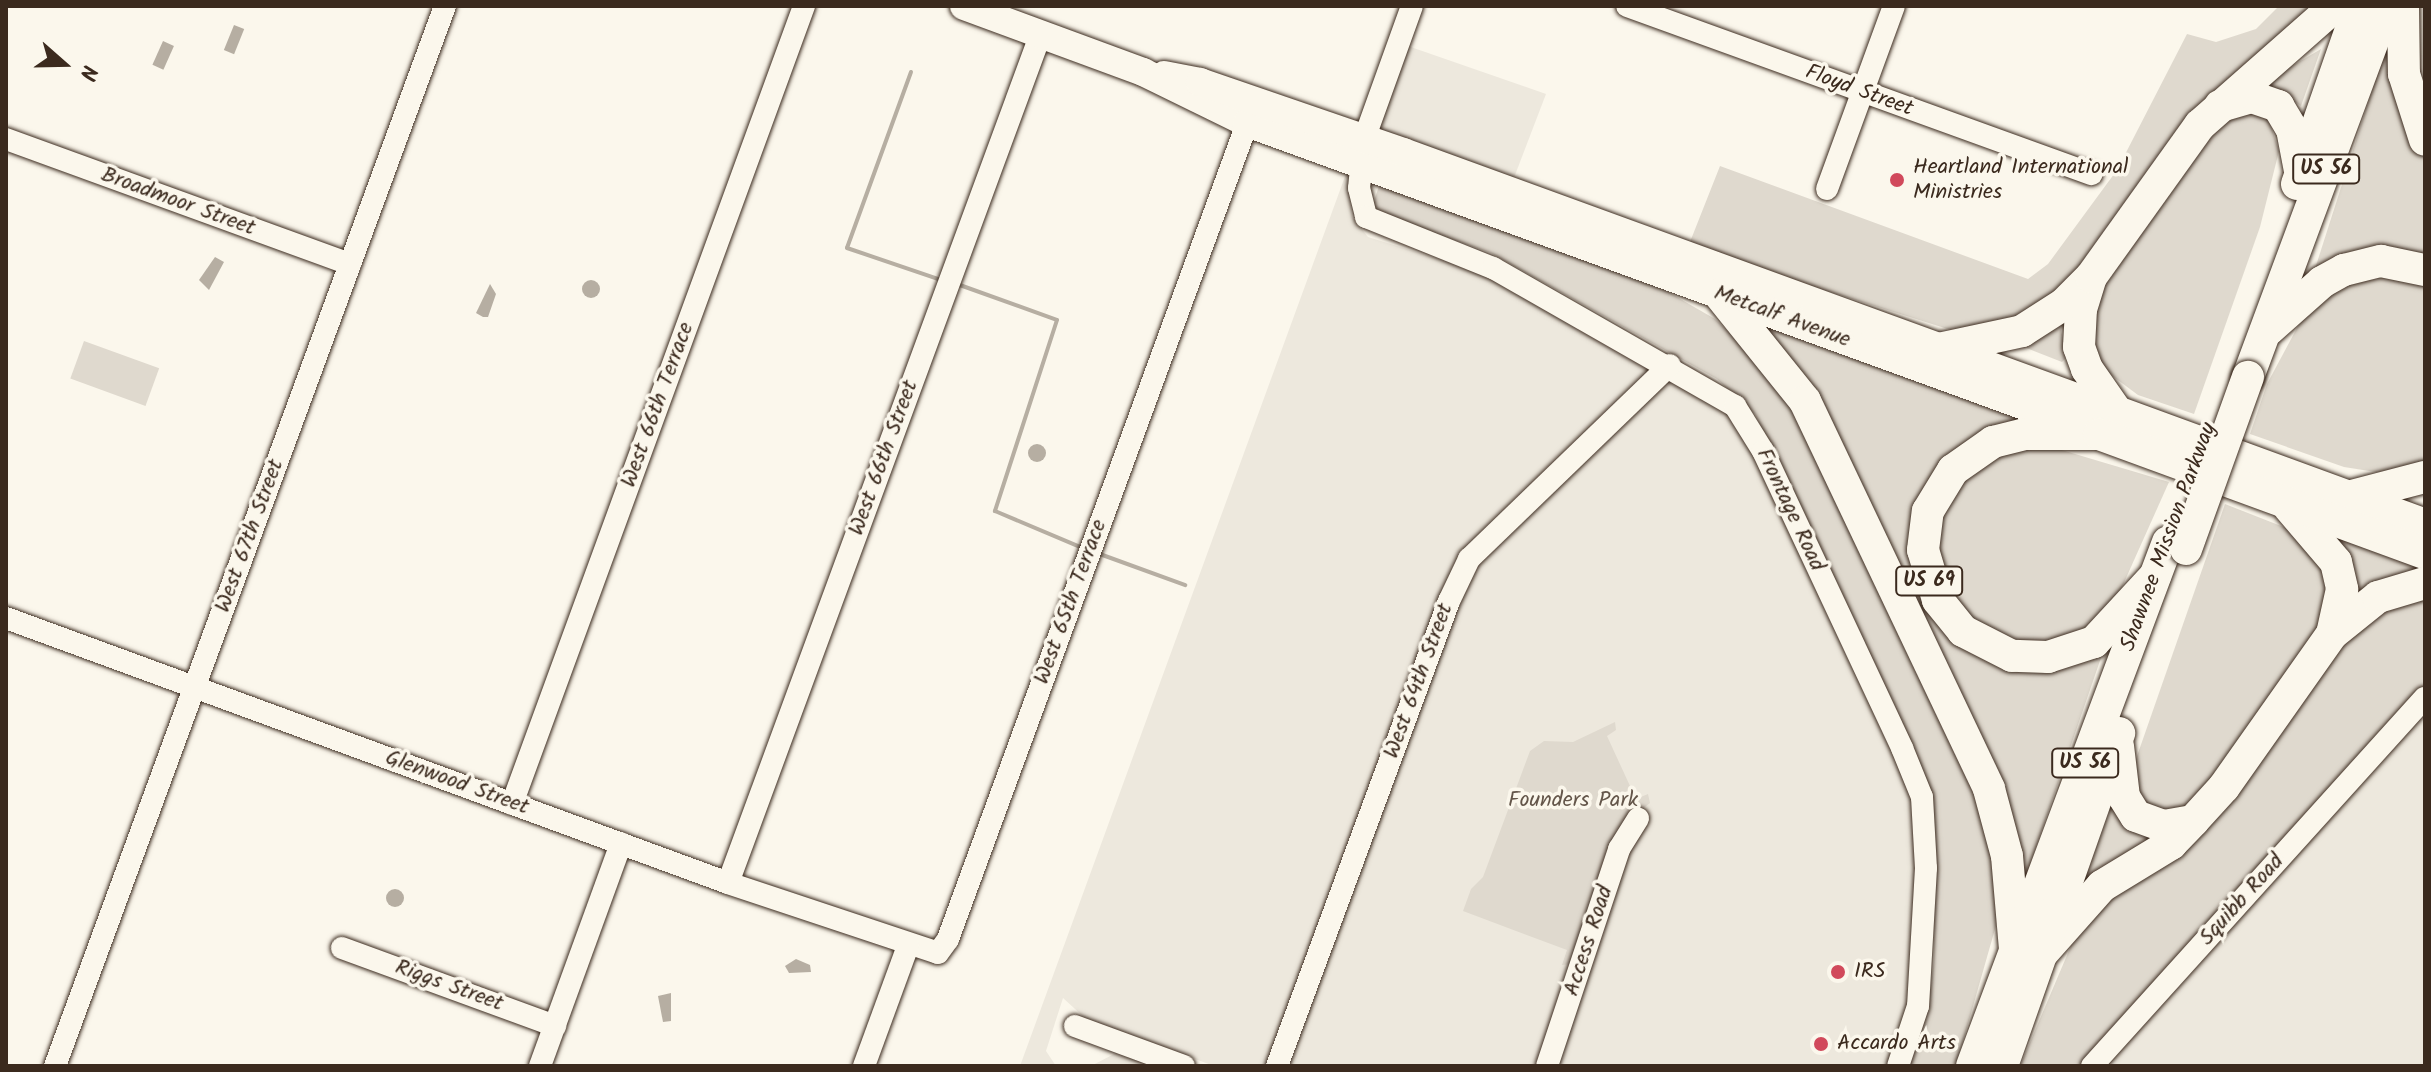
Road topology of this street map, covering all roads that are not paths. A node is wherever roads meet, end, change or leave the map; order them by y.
1 (445, 6) edge
2 (804, 6) edge
3 (964, 6) edge
4 (1412, 6) edge
5 (1627, 6) edge
6 (1894, 6) edge
7 (2335, 6) edge
8 (2359, 6) edge
9 (2386, 6) edge
10 (2403, 6) edge
11 (1041, 33) junction
12 (1862, 92) junction
13 (2220, 106) junction
14 (1251, 112) junction
15 (6, 139) edge
16 (2425, 140) edge
17 (1363, 152) junction
18 (2092, 174) dead end
19 (2301, 174) junction
20 (1827, 189) dead end
21 (350, 264) junction
22 (2425, 270) edge
23 (2091, 277) junction
24 (1719, 294) junction
25 (2265, 332) junction
26 (1939, 349) junction
27 (1670, 365) junction
28 (2239, 374) junction
29 (2108, 423) junction
30 (2425, 477) edge
31 (2348, 497) junction
32 (2284, 502) junction
33 (2425, 525) edge
34 (2177, 546) junction
35 (2425, 553) edge
36 (2155, 576) junction
37 (2425, 583) edge
38 (6, 618) edge
39 (2332, 634) junction
40 (195, 686) junction
41 (2425, 698) edge
42 (2117, 739) junction
43 (512, 804) junction
44 (1638, 819) dead end
45 (2193, 821) junction
46 (621, 843) junction
47 (728, 883) junction
48 (908, 946) junction
49 (342, 948) dead end
50 (2027, 954) junction
51 (555, 1026) junction
52 (1075, 1026) dead end
53 (55, 1066) edge
54 (540, 1066) edge
55 (864, 1066) edge
56 (1184, 1066) edge
57 (1277, 1066) edge
58 (1547, 1066) edge
59 (1898, 1066) edge
60 (1972, 1066) edge
61 (2002, 1066) edge
62 (2092, 1066) edge

1 - 21 street, West 67th Street
2 - 43 street, West 66th Terrace
3 - 11 main road, Metcalf Avenue
4 - 17 street, Frontage Road
5 - 12 street, Floyd Street
6 - 12 street
7 - 13 highway
8 - 19 highway, Shawnee Mission Parkway / US 56
9 - 25 highway, Shawnee Mission Parkway / US 56
10 - 16 highway
11 - 14 main road, Metcalf Avenue
11 - 47 street, West 66th Street
12 - 18 street, Floyd Street
12 - 20 street
13 - 19 highway
13 - 23 highway
14 - 17 main road, Metcalf Avenue
14 - 48 street, West 65th Terrace
15 - 21 street, Broadmoor Street
17 - 24 main road, Metcalf Avenue
17 - 26 main road, Metcalf Avenue
17 - 27 street, Frontage Road
19 - 28 highway, Shawnee Mission Parkway / US 56
21 - 40 street, West 67th Street
22 - 25 highway
23 - 26 highway
23 - 29 highway
24 - 29 main road, Metcalf Avenue
24 - 50 highway
25 - 28 highway, Shawnee Mission Parkway / US 56
26 - 29 main road, Metcalf Avenue
27 - 57 street, West 64th Street
27 - 59 street, Frontage Road
28 - 34 highway, Shawnee Mission Parkway / US 56
29 - 31 highway, Metcalf Avenue
29 - 32 highway, Metcalf Avenue / US 69
29 - 36 highway, US 69
30 - 31 highway
31 - 33 highway, Metcalf Avenue
32 - 35 highway, Metcalf Avenue / US 69
32 - 39 highway
34 - 36 highway, Shawnee Mission Parkway / US 56
34 - 42 highway, Shawnee Mission Parkway / US 56
36 - 50 highway, Shawnee Mission Parkway / US 56
37 - 39 highway
38 - 40 street, Glenwood Street
39 - 45 highway
40 - 43 street, Glenwood Street
40 - 53 street, West 67th Street
41 - 62 street, Squibb Road
42 - 45 highway
42 - 50 highway, Shawnee Mission Parkway / US 56
43 - 46 street, Glenwood Street
44 - 58 street, Access Road
45 - 50 highway
46 - 47 street, Glenwood Street
46 - 51 street
47 - 48 street, Glenwood Street
48 - 55 street
49 - 51 street, Riggs Street
50 - 60 highway, Shawnee Mission Parkway / US 56
50 - 61 highway, Shawnee Mission Parkway / US 56
51 - 54 street
52 - 56 street

